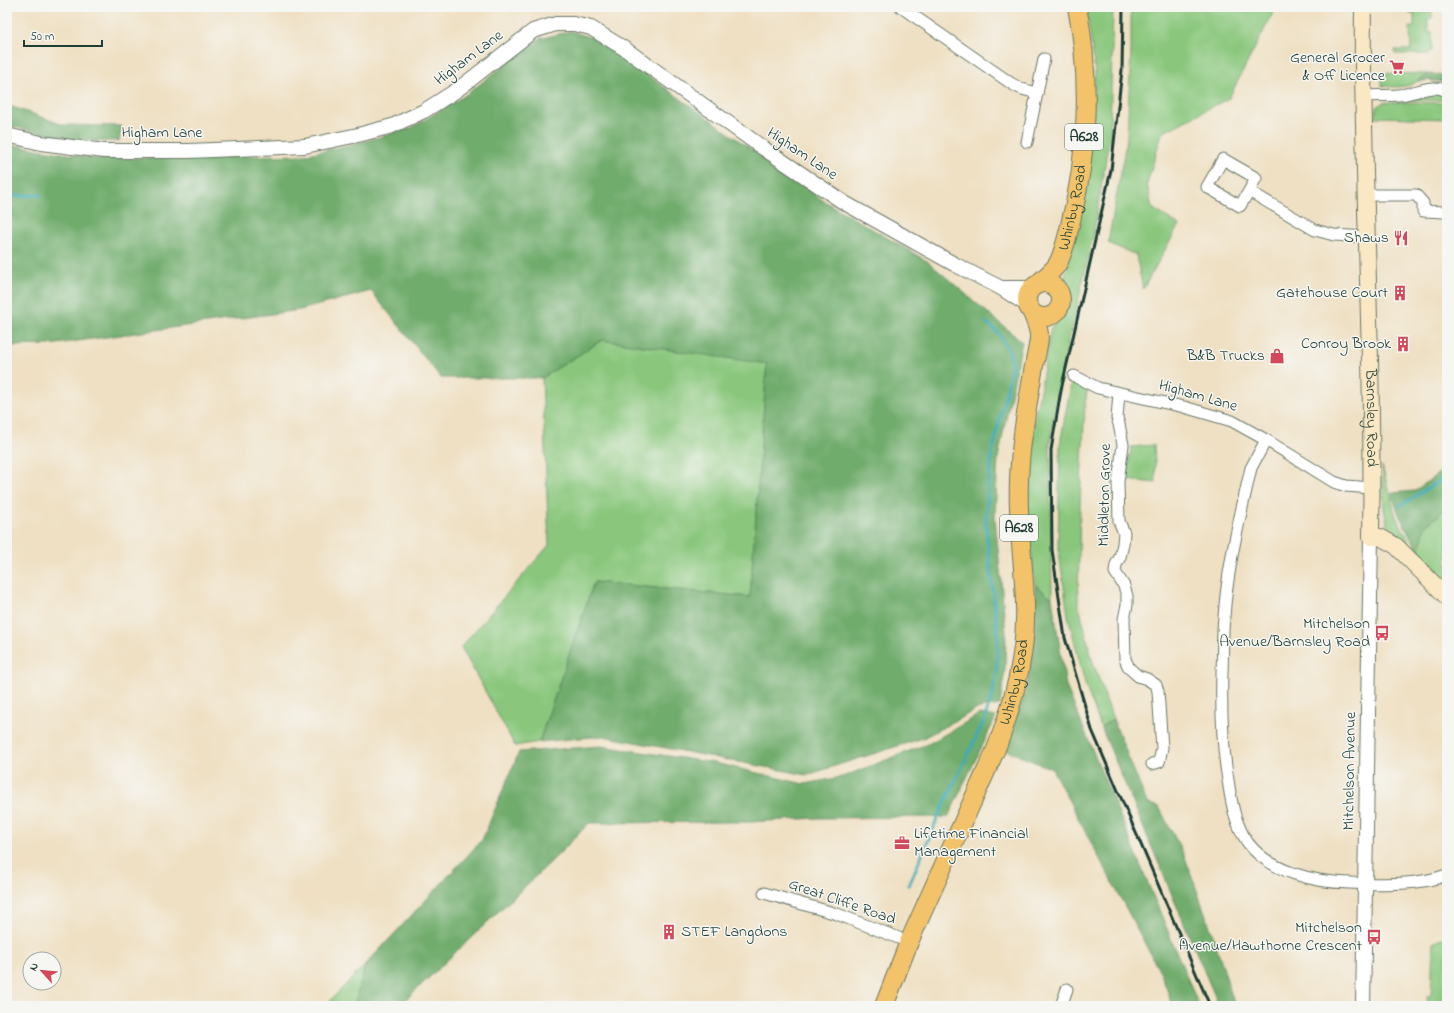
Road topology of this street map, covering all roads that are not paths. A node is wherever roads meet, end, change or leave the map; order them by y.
1 (901, 7) edge
2 (1078, 7) edge
3 (1364, 7) edge
4 (1044, 59) dead end
5 (1447, 91) edge
6 (1038, 93) junction
7 (1364, 96) junction
8 (7, 135) edge
9 (1027, 142) dead end
10 (1249, 191) junction
11 (1366, 194) junction
12 (1445, 212) dead end
13 (1366, 237) junction
14 (1058, 264) junction
15 (1035, 286) junction
16 (1001, 288) junction
17 (1060, 292) junction
18 (1030, 308) junction
19 (1057, 311) junction
20 (1039, 334) junction
21 (1074, 376) dead end
22 (1119, 393) junction
23 (1266, 440) junction
24 (1372, 488) junction
25 (1371, 537) junction
26 (1447, 597) edge
27 (1152, 764) dead end
28 (1447, 875) edge
29 (1365, 883) junction
30 (764, 893) dead end
31 (909, 942) junction
32 (1067, 989) dead end
33 (884, 1006) edge
34 (1061, 1006) edge
35 (1363, 1006) edge

1 - 6 street
2 - 14 highway, Whinby Road / A628
3 - 7 main road, Barnsley Road
4 - 6 street
5 - 7 street
6 - 9 street
7 - 11 main road, Barnsley Road
8 - 16 street, Higham Lane
10 - 10 street
10 - 13 street
11 - 12 street
11 - 13 main road, Barnsley Road
13 - 24 main road, Barnsley Road
14 - 15 highway, Whinby Road / A628
14 - 17 highway, Whinby Road / A628
15 - 16 street, Higham Lane
15 - 17 highway
15 - 18 highway, Whinby Road / A628
16 - 18 street, Higham Lane
17 - 19 highway, Whinby Road / A628
18 - 19 highway
18 - 20 highway, Whinby Road / A628
19 - 20 highway, Whinby Road / A628
20 - 31 highway, Whinby Road / A628
21 - 22 street, Higham Lane
22 - 23 street, Higham Lane
22 - 27 street, Middleton Grove
23 - 24 street, Higham Lane
23 - 29 street
24 - 25 main road, Barnsley Road
25 - 26 main road
25 - 29 street, Mitchelson Avenue
28 - 29 street
29 - 35 street, Mitchelson Avenue
30 - 31 street, Great Cliffe Road
31 - 33 highway, Whinby Road / A628
32 - 34 street

